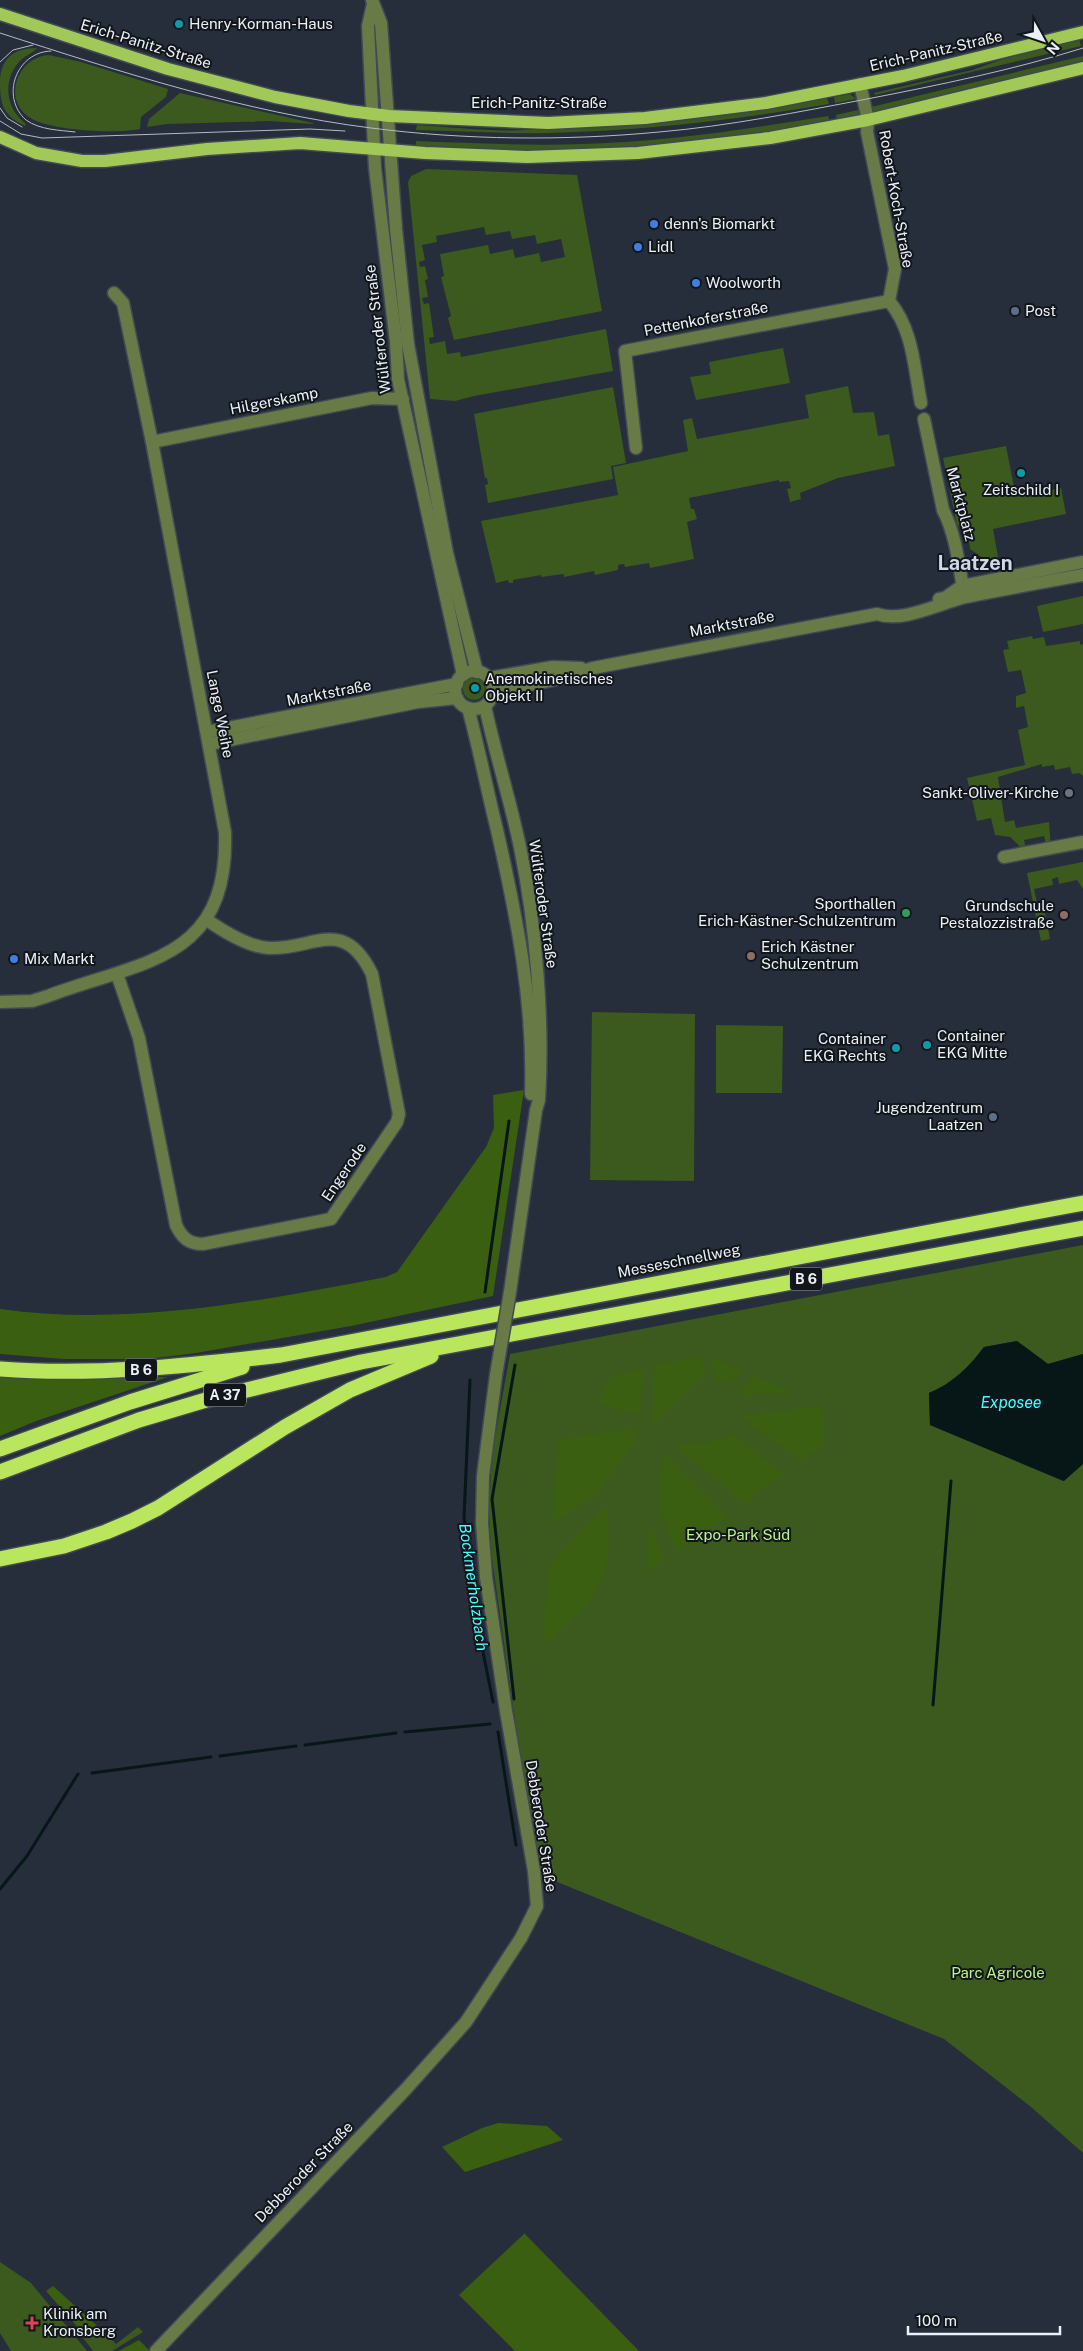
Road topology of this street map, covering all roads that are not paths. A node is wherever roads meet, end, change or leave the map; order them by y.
1 (373, 2) edge
2 (0, 14) edge
3 (1083, 32) edge
4 (1083, 68) edge
5 (860, 84) junction
6 (373, 114) junction
7 (389, 116) junction
8 (868, 120) junction
9 (0, 137) edge
10 (374, 148) junction
11 (390, 150) junction
12 (114, 293) dead end
13 (889, 301) junction
14 (402, 399) junction
15 (921, 403) dead end
16 (924, 419) dead end
17 (152, 442) junction
18 (636, 448) dead end
19 (1083, 562) edge
20 (1083, 575) edge
21 (963, 592) junction
22 (593, 668) junction
23 (483, 675) junction
24 (460, 680) junction
25 (457, 698) junction
26 (489, 701) junction
27 (468, 708) junction
28 (208, 738) junction
29 (1083, 842) edge
30 (1004, 857) dead end
31 (207, 920) junction
32 (529, 962) junction
33 (117, 974) junction
34 (0, 1002) edge
35 (1083, 1203) edge
36 (1083, 1228) edge
37 (458, 1344) junction
38 (281, 1356) junction
39 (0, 1369) edge
40 (496, 1375) joint
41 (0, 1449) edge
42 (0, 1472) edge
43 (0, 1559) edge
44 (156, 2351) edge

1 - 6 street, Wülferoder Straße
1 - 7 street, Wülferoder Straße
2 - 6 main road, Erich-Panitz-Straße
3 - 5 main road, Erich-Panitz-Straße
4 - 8 main road
5 - 7 main road, Erich-Panitz-Straße
5 - 8 street, Robert-Koch-Straße
6 - 7 main road, Erich-Panitz-Straße
6 - 10 street, Wülferoder Straße
7 - 11 street, Wülferoder Straße
8 - 11 main road
8 - 13 street, Robert-Koch-Straße
9 - 10 main road
10 - 11 main road
10 - 14 street, Wülferoder Straße
11 - 23 street, Wülferoder Straße
12 - 17 street, Lange Weihe
13 - 15 street
13 - 18 street, Pettenkoferstraße
14 - 17 street, Hilgerskamp
14 - 24 street, Wülferoder Straße
16 - 21 street, Marktplatz
17 - 28 street, Lange Weihe
19 - 21 street, Marktstraße
20 - 21 street, Marktstraße
21 - 22 street, Marktstraße
22 - 23 street, Marktstraße
22 - 26 street, Marktstraße
23 - 24 street
23 - 26 street
24 - 25 street
24 - 28 street, Marktstraße
25 - 27 street
25 - 28 street, Marktstraße
26 - 27 street
26 - 32 street, Wülferoder Straße
27 - 32 street, Wülferoder Straße
28 - 31 street, Lange Weihe
29 - 30 street
31 - 33 street, Lange Weihe
31 - 33 street, Engerode
32 - 40 street, Wülferoder Straße, bridge
33 - 34 street, Lange Weihe
35 - 38 highway, Messeschnellweg / B 6
36 - 37 highway, B 6
37 - 42 highway, A 37
37 - 43 highway, B 6
38 - 39 highway, B 6
38 - 41 highway, A 37
40 - 44 street, Debberoder Straße

